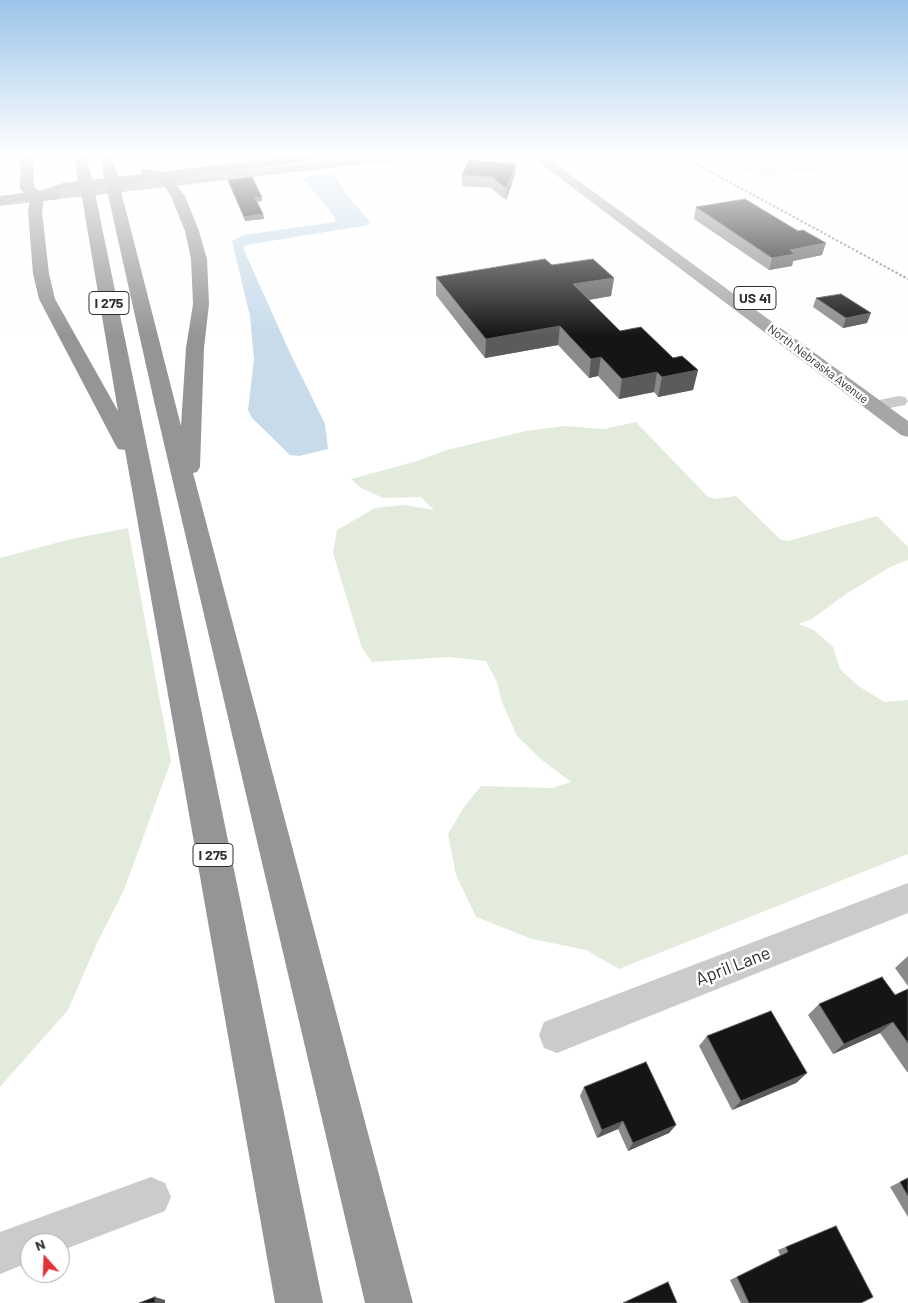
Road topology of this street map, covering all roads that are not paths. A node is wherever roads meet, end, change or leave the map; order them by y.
1 (39, 215) edge
2 (93, 215) edge
3 (119, 215) edge
4 (180, 215) edge
5 (617, 215) edge
6 (640, 215) edge
7 (678, 243) junction
8 (659, 246) junction
9 (761, 302) dead end
10 (879, 398) junction
11 (904, 404) edge
12 (908, 431) edge
13 (139, 469) junction
14 (188, 496) junction
15 (908, 898) edge
16 (557, 1035) dead end
17 (151, 1197) dead end
18 (0, 1253) edge
19 (299, 1303) edge
20 (389, 1303) edge

1 - 13 highway
2 - 13 highway, I 275, bridge
3 - 14 highway, I 275, bridge
4 - 14 highway
5 - 8 main road, North Nebraska Avenue / US 41
6 - 7 main road, US 41
7 - 8 main road
7 - 9 main road, US 41
8 - 10 main road, North Nebraska Avenue / US 41
10 - 11 street
10 - 12 main road, North Nebraska Avenue / US 41
13 - 19 highway, I 275
14 - 20 highway, I 275
15 - 16 street, April Lane
17 - 18 street

